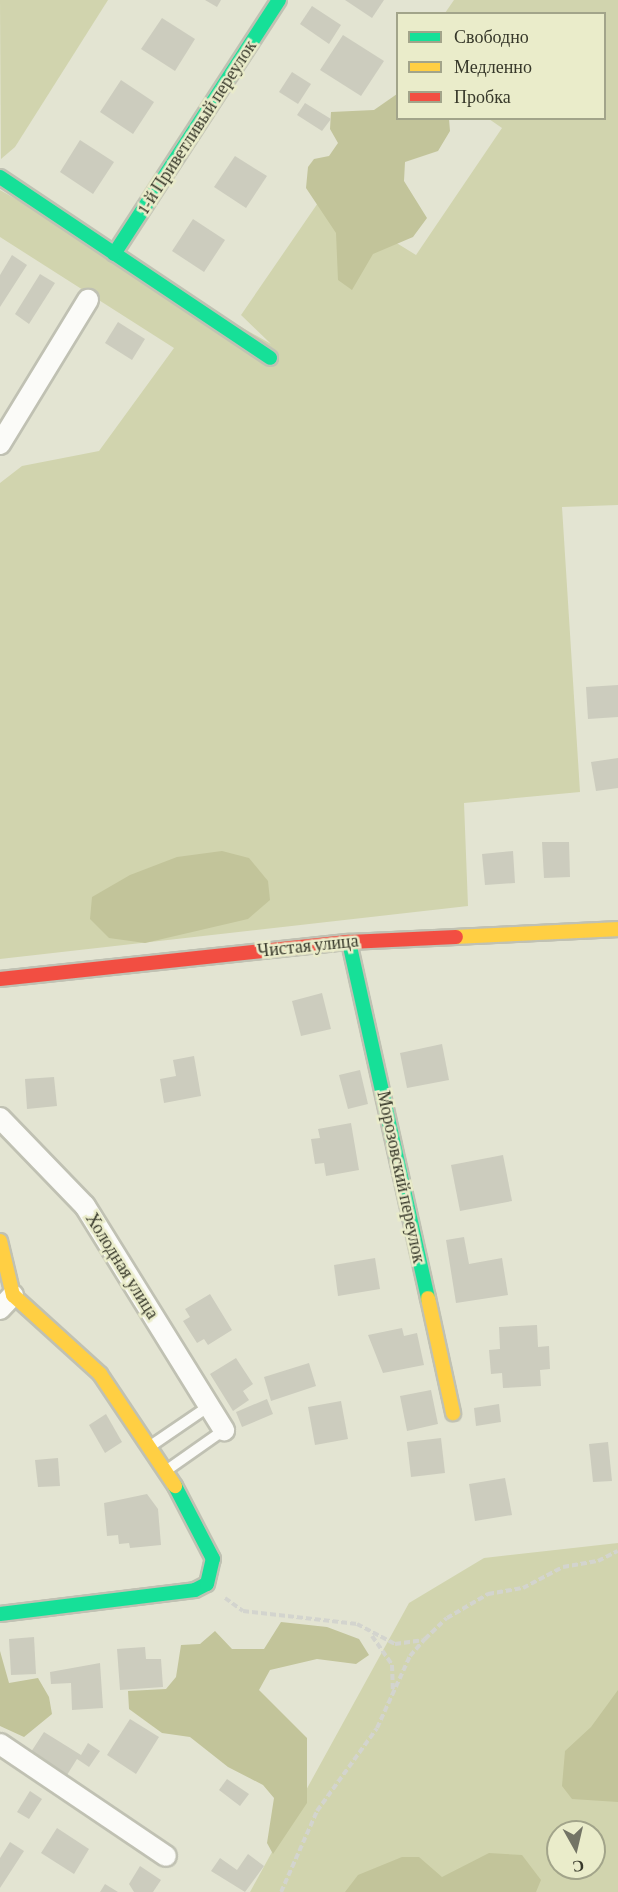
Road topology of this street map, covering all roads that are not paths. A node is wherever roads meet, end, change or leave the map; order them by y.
1 (279, 0) edge
2 (0, 177) edge
3 (114, 254) junction
4 (88, 300) dead end
5 (270, 358) dead end
6 (0, 444) edge
7 (618, 929) edge
8 (349, 942) junction
9 (0, 979) edge
10 (0, 1118) edge
11 (0, 1241) edge
12 (7, 1302) edge
13 (209, 1406) junction
14 (453, 1413) dead end
15 (224, 1430) joint
16 (150, 1447) junction
17 (167, 1470) junction
18 (0, 1614) edge
19 (0, 1744) edge
20 (166, 1856) dead end

1 - 3 street, 1-й Приветливый переулок
2 - 3 street
3 - 5 street
4 - 6 street
7 - 8 street, Чистая улица
8 - 9 street, Чистая улица
8 - 14 street, Морозовский переулок
10 - 13 street, Холодная улица
11 - 12 street
12 - 16 street
13 - 15 street, Холодная улица
13 - 16 lane
15 - 17 lane
16 - 17 street
17 - 18 street
19 - 20 street

